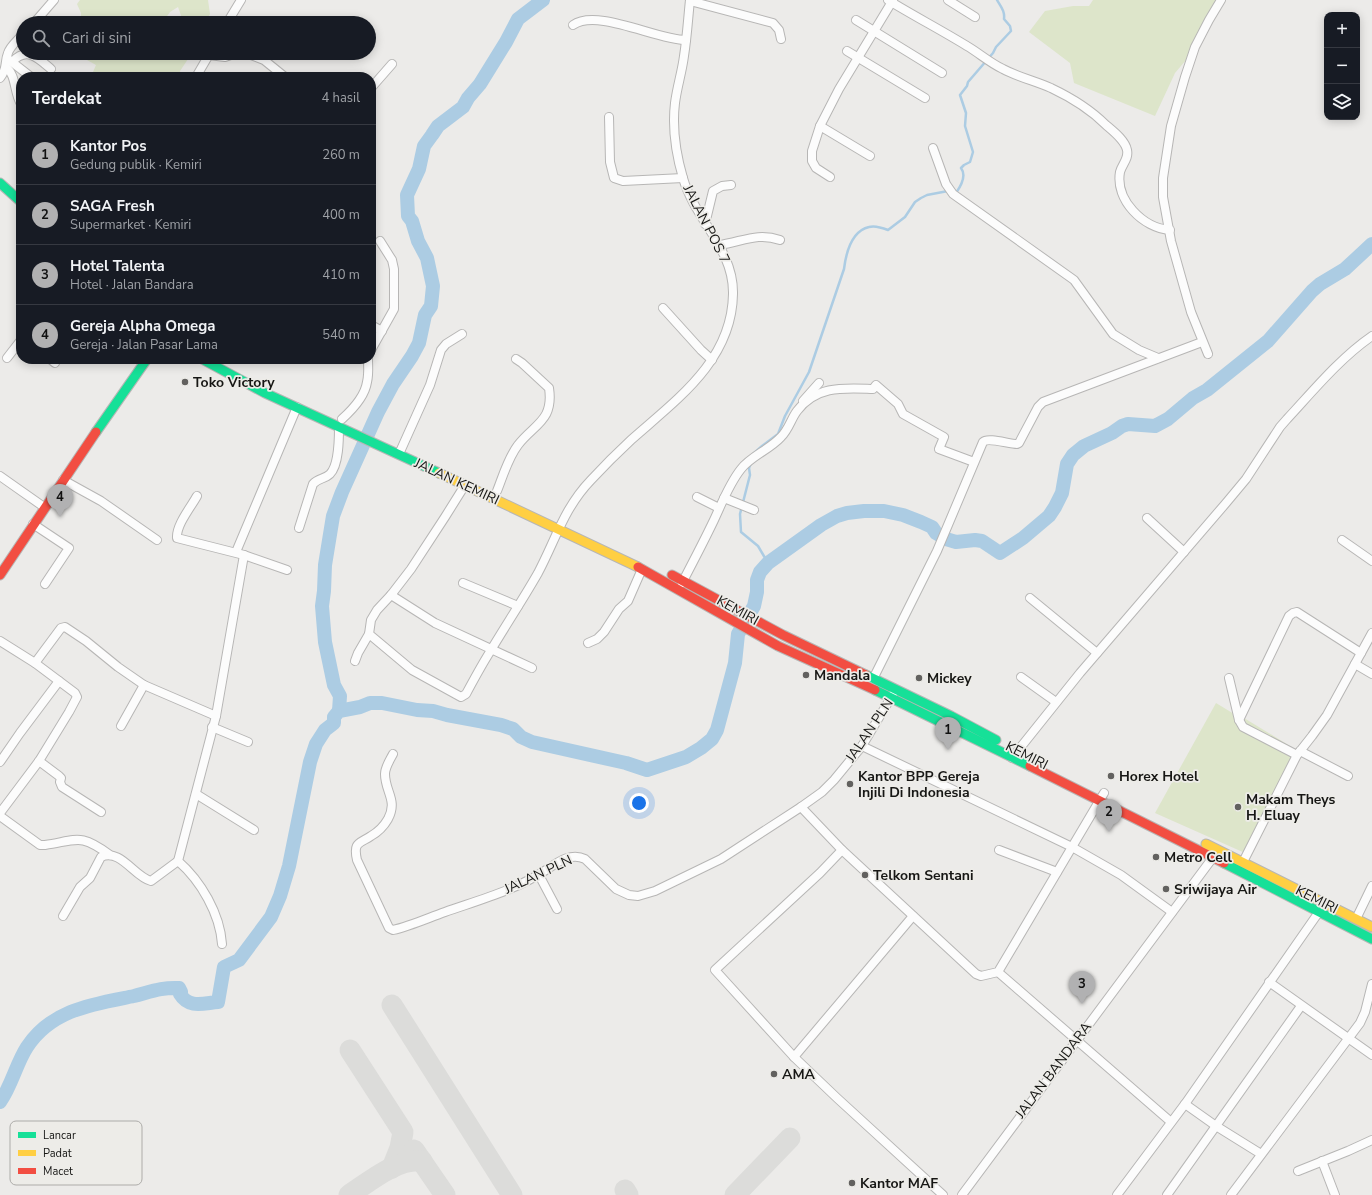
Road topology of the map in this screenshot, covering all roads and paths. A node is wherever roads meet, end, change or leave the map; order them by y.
1 (54, 0) edge
2 (241, 0) edge
3 (690, 0) edge
4 (948, 0) edge
5 (1221, 0) edge
6 (891, 1) edge
7 (40, 16) edge
8 (232, 16) edge
9 (975, 18) dead end
10 (856, 20) dead end
11 (573, 25) dead end
12 (874, 32) junction
13 (780, 39) dead end
14 (686, 40) junction
15 (16, 42) edge
16 (847, 51) dead end
17 (16, 58) edge
18 (858, 58) junction
19 (40, 60) edge
20 (206, 60) edge
21 (264, 60) edge
22 (8, 63) junction
23 (392, 64) dead end
24 (51, 69) dead end
25 (23, 72) edge
26 (199, 72) edge
27 (279, 72) edge
28 (942, 73) dead end
29 (0, 78) edge
30 (376, 82) edge
31 (16, 95) edge
32 (925, 98) dead end
33 (609, 117) dead end
34 (820, 126) junction
35 (933, 148) dead end
36 (870, 156) dead end
37 (830, 177) dead end
38 (683, 178) junction
39 (0, 183) edge
40 (731, 185) dead end
41 (0, 193) edge
42 (16, 197) edge
43 (16, 207) edge
44 (705, 224) junction
45 (1170, 230) junction
46 (780, 240) dead end
47 (380, 241) dead end
48 (719, 245) junction
49 (663, 308) dead end
50 (376, 328) edge
51 (382, 331) junction
52 (462, 334) dead end
53 (1372, 336) edge
54 (376, 341) edge
55 (1202, 342) junction
56 (16, 346) edge
57 (1208, 354) dead end
58 (7, 358) dead end
59 (1158, 358) junction
60 (516, 359) dead end
61 (712, 360) junction
62 (143, 364) edge
63 (211, 364) edge
64 (227, 364) edge
65 (368, 364) edge
66 (819, 383) dead end
67 (297, 407) junction
68 (800, 407) junction
69 (343, 425) junction
70 (400, 451) junction
71 (974, 462) junction
72 (0, 476) edge
73 (63, 480) junction
74 (465, 485) junction
75 (497, 491) junction
76 (198, 496) dead end
77 (697, 497) dead end
78 (724, 498) junction
79 (44, 507) junction
80 (746, 507) dead end
81 (719, 508) junction
82 (1147, 518) dead end
83 (33, 524) junction
84 (560, 525) junction
85 (299, 528) dead end
86 (158, 540) dead end
87 (1342, 540) dead end
88 (1184, 552) junction
89 (240, 553) junction
90 (1372, 561) edge
91 (642, 569) junction
92 (287, 570) dead end
93 (0, 575) edge
94 (463, 583) dead end
95 (45, 584) dead end
96 (681, 585) junction
97 (391, 595) junction
98 (1030, 598) dead end
99 (518, 606) junction
100 (710, 608) joint
101 (1372, 633) edge
102 (369, 634) junction
103 (0, 641) edge
104 (588, 644) dead end
105 (491, 649) junction
106 (1097, 653) junction
107 (1361, 653) junction
108 (355, 661) dead end
109 (35, 663) junction
110 (1355, 664) junction
111 (532, 668) dead end
112 (1372, 674) edge
113 (1021, 677) dead end
114 (1229, 678) dead end
115 (873, 679) junction
116 (59, 681) junction
117 (144, 685) junction
118 (893, 694) junction
119 (1056, 702) junction
120 (216, 716) junction
121 (1239, 720) junction
122 (121, 726) dead end
123 (212, 727) junction
124 (248, 742) dead end
125 (862, 746) junction
126 (3, 750) edge
127 (1299, 753) junction
128 (393, 754) dead end
129 (1015, 755) junction
130 (38, 760) junction
131 (0, 762) edge
132 (1348, 776) dead end
133 (196, 794) junction
134 (1101, 797) junction
135 (801, 807) junction
136 (101, 812) dead end
137 (0, 814) edge
138 (254, 830) dead end
139 (1072, 847) junction
140 (842, 850) junction
141 (999, 850) dead end
142 (1218, 850) junction
143 (110, 855) junction
144 (1212, 858) junction
145 (178, 862) junction
146 (1243, 862) junction
147 (1057, 872) junction
148 (539, 875) junction
149 (1372, 886) edge
150 (1325, 903) junction
151 (557, 909) dead end
152 (1172, 912) junction
153 (1319, 912) junction
154 (63, 916) dead end
155 (914, 916) junction
156 (1356, 919) junction
157 (1372, 927) edge
158 (1372, 939) edge
159 (222, 944) dead end
160 (998, 972) junction
161 (1269, 982) junction
162 (1372, 984) edge
163 (1301, 1006) junction
164 (1348, 1038) junction
165 (1076, 1040) junction
166 (1372, 1055) edge
167 (794, 1057) junction
168 (1185, 1104) junction
169 (1170, 1122) junction
170 (1216, 1126) junction
171 (1372, 1140) edge
172 (1261, 1154) junction
173 (1322, 1161) junction
174 (1298, 1171) dead end
175 (943, 1195) edge
176 (962, 1195) edge
177 (1117, 1195) edge
178 (1167, 1195) edge
179 (1231, 1195) edge
180 (1335, 1195) edge

1 - 7 street
2 - 8 street
3 - 13 street
3 - 14 street, JALAN POS 7
4 - 9 street
5 - 45 street
6 - 12 street
6 - 45 street
10 - 12 street
11 - 14 street
12 - 18 street
12 - 28 street
14 - 38 street, JALAN POS 7
15 - 22 street
16 - 18 street
17 - 22 street
18 - 32 street
18 - 34 street
19 - 24 street
20 - 26 street
21 - 27 street
22 - 25 street
22 - 29 street
22 - 31 street
23 - 30 street
33 - 38 street
34 - 36 street
34 - 37 street
35 - 59 street
38 - 44 street, JALAN POS 7
39 - 42 main road
40 - 44 street
41 - 43 main road
44 - 48 street, JALAN POS 7
45 - 55 street
46 - 48 street
47 - 51 street
48 - 61 street, JALAN POS 7
49 - 61 street
50 - 51 street
51 - 54 street
52 - 70 street
53 - 88 street
55 - 57 street
55 - 59 street
56 - 58 street
59 - 71 street
60 - 75 street
61 - 84 street, JALAN POS 7
62 - 73 main road
63 - 67 main road, JALAN KEMIRI
64 - 69 main road, JALAN KEMIRI
65 - 69 street
66 - 68 street
67 - 69 main road, JALAN KEMIRI
67 - 89 street
68 - 71 street
68 - 78 street
69 - 70 main road, JALAN KEMIRI
69 - 85 street
70 - 74 main road, JALAN KEMIRI
70 - 75 main road, JALAN KEMIRI
71 - 115 street
72 - 79 street
73 - 79 main road
73 - 86 street
74 - 84 main road, JALAN KEMIRI
74 - 97 street
75 - 84 main road, JALAN KEMIRI
76 - 89 street
77 - 81 street
78 - 80 street
78 - 81 street
79 - 83 main road
81 - 96 street
82 - 88 street
83 - 93 main road
83 - 95 street
84 - 91 main road, JALAN KEMIRI
84 - 96 main road, JALAN KEMIRI
84 - 99 street, JALAN POS 7
87 - 90 street
88 - 106 street
89 - 92 street
89 - 120 street
91 - 96 main road, JALAN KEMIRI
91 - 104 street
94 - 99 street
96 - 100 main road, JALAN KEMIRI
96 - 115 main road, KEMIRI
97 - 102 street
97 - 105 street
98 - 106 street
99 - 105 street, JALAN POS 7
100 - 118 main road, KEMIRI
101 - 107 street
102 - 105 street, JALAN POS 7
102 - 108 street
103 - 109 street
105 - 111 street
106 - 119 street
107 - 110 street
107 - 121 street
109 - 116 street
109 - 117 street
110 - 112 street
110 - 127 street
113 - 119 street
114 - 121 street
115 - 118 main road, KEMIRI
116 - 126 street
116 - 130 street
117 - 120 street
117 - 122 street
118 - 125 street, JALAN PLN
118 - 129 main road, KEMIRI
119 - 129 street
120 - 123 street
121 - 127 street
123 - 124 street
123 - 133 street
125 - 135 street, JALAN PLN
125 - 139 street
126 - 131 street
127 - 132 street
127 - 146 street
128 - 148 street, JALAN PLN
129 - 134 main road, KEMIRI
130 - 136 street
130 - 137 street
133 - 138 street
133 - 145 street
134 - 139 street
134 - 142 main road, KEMIRI
134 - 144 main road, KEMIRI
135 - 140 street
135 - 148 street, JALAN PLN
137 - 143 street
139 - 147 street
139 - 152 street
140 - 155 street
140 - 167 street
141 - 147 street
142 - 144 street, JALAN BANDARA
142 - 146 main road, KEMIRI
143 - 145 street
143 - 154 street
144 - 152 street, JALAN BANDARA
144 - 153 main road, KEMIRI
145 - 159 street
146 - 150 main road, KEMIRI
147 - 160 street
148 - 151 street
149 - 156 street
150 - 153 street
150 - 156 main road, KEMIRI
152 - 165 street, JALAN BANDARA
153 - 158 main road, KEMIRI
153 - 161 street
155 - 160 street
155 - 167 street
156 - 157 main road, KEMIRI
160 - 165 street
161 - 163 street
161 - 168 street
162 - 164 street
163 - 164 street
163 - 170 street
164 - 166 street
164 - 172 street
165 - 169 street
165 - 176 street, JALAN BANDARA
167 - 175 street
168 - 169 street
168 - 170 street
169 - 177 street
170 - 172 street
170 - 178 street
171 - 173 street
172 - 179 street
173 - 174 street
173 - 180 street

